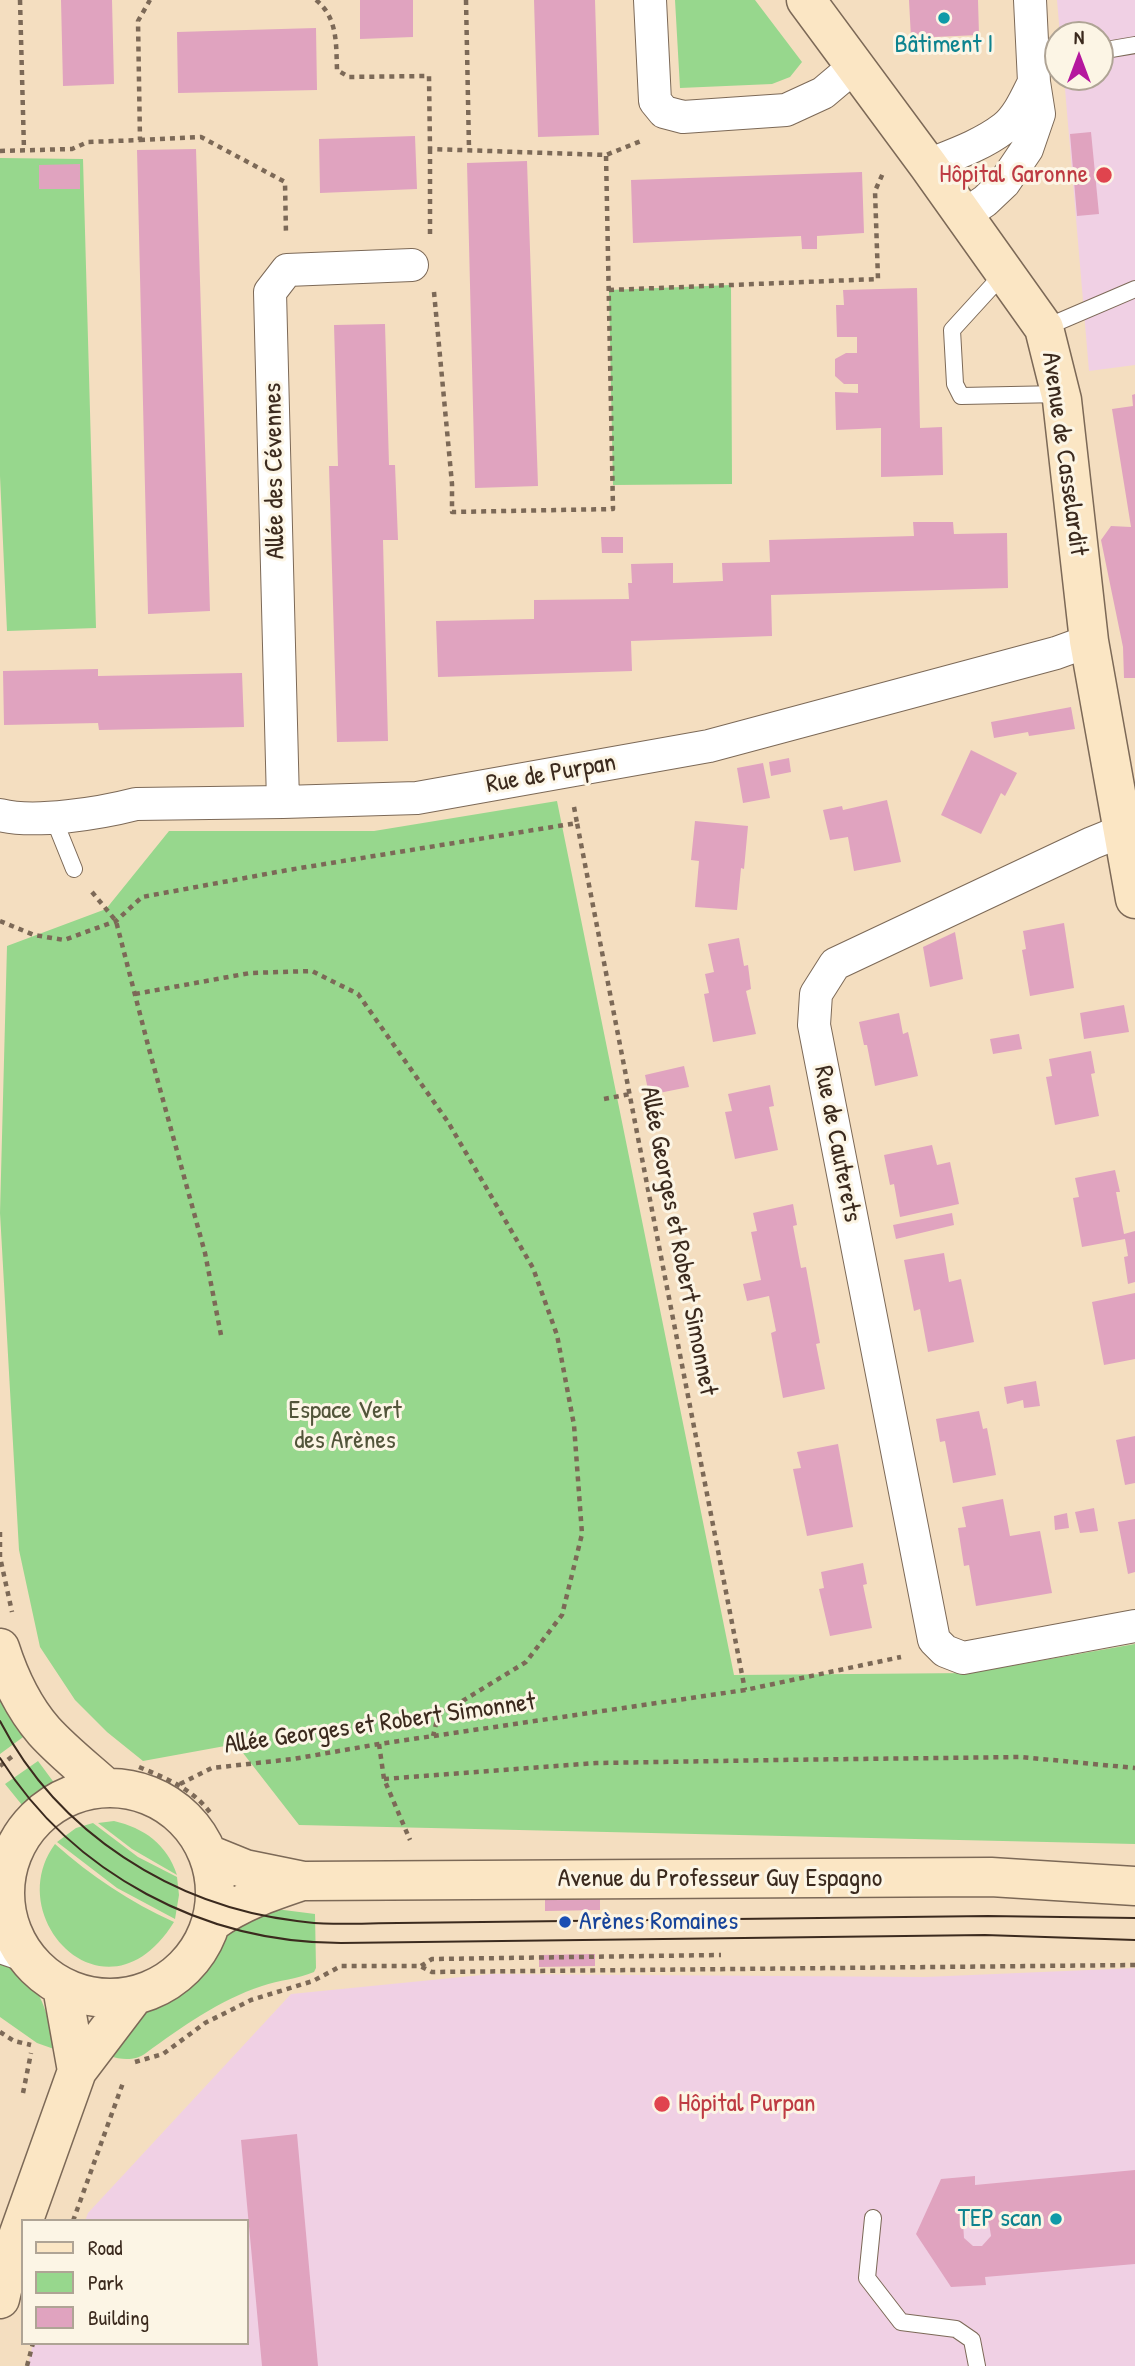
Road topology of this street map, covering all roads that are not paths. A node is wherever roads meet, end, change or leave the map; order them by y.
1 (650, 0) edge
2 (806, 0) edge
3 (1030, 0) edge
4 (1135, 45) edge
5 (1114, 49) edge
6 (855, 66) junction
7 (1042, 67) edge
8 (928, 165) junction
9 (964, 216) junction
10 (421, 260) road end
11 (1004, 273) junction
12 (1135, 289) edge
13 (1044, 328) junction
14 (1061, 394) junction
15 (1089, 641) junction
16 (283, 802) junction
17 (0, 815) edge
18 (53, 817) junction
19 (1124, 830) junction
20 (74, 869) road end
21 (1135, 899) edge
22 (1135, 1626) edge
23 (0, 1648) edge
24 (104, 1787) junction
25 (213, 1837) junction
26 (4, 1862) edge
27 (304, 1881) junction
28 (1135, 1886) edge
29 (212, 1922) junction
30 (12, 1951) edge
31 (62, 1987) junction
32 (134, 1996) junction
33 (77, 2071) junction
34 (873, 2218) dead end
35 (24, 2219) edge
36 (21, 2227) edge
37 (0, 2299) edge
38 (977, 2366) edge

1 - 6 street
2 - 6 street, Avenue de Casselardit
3 - 7 street
4 - 5 lane
6 - 8 street, Avenue de Casselardit
7 - 8 street
7 - 9 street
8 - 9 street, Avenue de Casselardit
9 - 11 street, Avenue de Casselardit
10 - 16 street, Allée des Cévennes
11 - 13 street, Avenue de Casselardit
11 - 14 lane
12 - 13 lane
13 - 14 street, Avenue de Casselardit
14 - 15 street, Avenue de Casselardit
15 - 16 street, Rue de Purpan
15 - 19 street, Avenue de Casselardit
16 - 18 street, Rue de Purpan
17 - 18 street, Rue de Purpan
18 - 20 lane
19 - 21 street, Avenue de Casselardit
19 - 22 street, Rue de Cauterets
23 - 24 street
24 - 25 street
24 - 26 street
25 - 27 street, Avenue du Professeur Guy Espagno
25 - 29 street
26 - 30 street
27 - 28 street, Avenue du Professeur Guy Espagno
27 - 29 street, Avenue du Professeur Guy Espagno
29 - 32 street
30 - 31 street
31 - 32 street
31 - 33 street
32 - 33 street
33 - 35 street
34 - 38 lane
36 - 37 street

